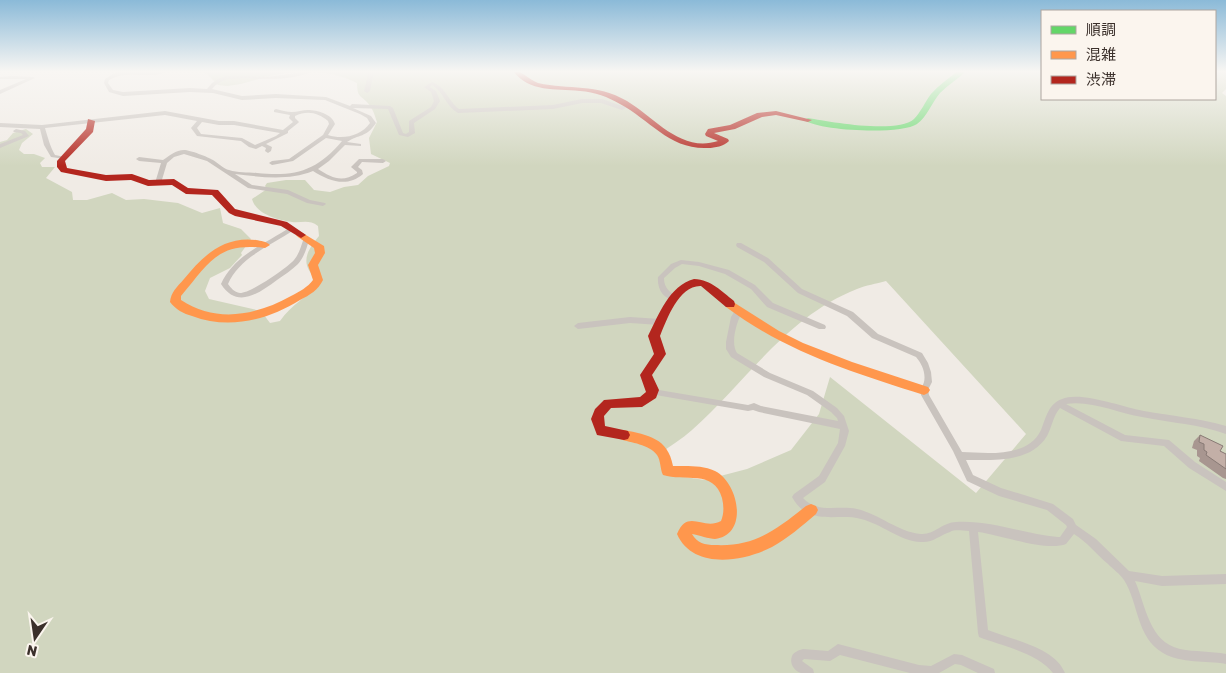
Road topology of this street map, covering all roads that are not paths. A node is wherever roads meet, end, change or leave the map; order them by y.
1 (336, 102) edge
2 (437, 102) edge
3 (450, 102) edge
4 (571, 102) edge
5 (606, 102) edge
6 (621, 102) edge
7 (930, 102) edge
8 (348, 106) junction
9 (627, 106) junction
10 (301, 107) dead end
11 (276, 111) dead end
12 (313, 111) junction
13 (295, 114) junction
14 (201, 120) junction
15 (91, 121) junction
16 (0, 127) edge
17 (42, 127) junction
18 (286, 132) junction
19 (325, 136) junction
20 (345, 140) junction
21 (263, 145) junction
22 (359, 145) dead end
23 (0, 146) edge
24 (268, 151) dead end
25 (64, 158) junction
26 (139, 159) dead end
27 (383, 161) dead end
28 (165, 162) junction
29 (272, 164) dead end
30 (314, 169) junction
31 (229, 172) junction
32 (158, 183) junction
33 (324, 204) dead end
34 (292, 229) junction
35 (306, 239) junction
36 (739, 245) dead end
37 (265, 246) junction
38 (673, 298) junction
39 (739, 311) junction
40 (660, 322) junction
41 (578, 326) dead end
42 (822, 327) dead end
43 (924, 390) junction
44 (653, 392) junction
45 (1059, 404) junction
46 (844, 426) junction
47 (1226, 430) edge
48 (960, 456) junction
49 (1226, 487) edge
50 (811, 510) junction
51 (973, 528) junction
52 (1072, 528) junction
53 (1126, 575) junction
54 (1226, 580) edge
55 (1226, 659) edge
56 (809, 673) edge
57 (990, 673) edge
58 (1060, 673) edge

1 - 8 street
2 - 8 street
3 - 4 street
5 - 9 street
6 - 9 street
7 - 9 street
8 - 20 street
10 - 12 street
11 - 13 street
12 - 13 street
12 - 19 street
13 - 18 street
14 - 15 street
14 - 18 street
14 - 21 street
15 - 17 street
15 - 25 street
16 - 17 street
16 - 23 street
17 - 25 street
18 - 21 street
19 - 20 street
19 - 29 street
20 - 22 street
20 - 30 street
21 - 24 street
25 - 32 street
26 - 28 street
27 - 30 street
28 - 31 street
28 - 32 street
30 - 31 street
31 - 33 street
32 - 34 street
34 - 35 street
34 - 37 street
35 - 37 street
35 - 37 street
36 - 43 street
38 - 39 street
38 - 40 street
38 - 42 street
39 - 43 street
39 - 46 street
40 - 41 street
40 - 44 street
43 - 48 street
44 - 46 street
44 - 50 street
45 - 47 street
45 - 48 street
45 - 49 street
46 - 50 street
48 - 52 street
50 - 51 street
51 - 52 street
51 - 58 street
52 - 53 street
53 - 54 street
53 - 55 street
56 - 57 street

